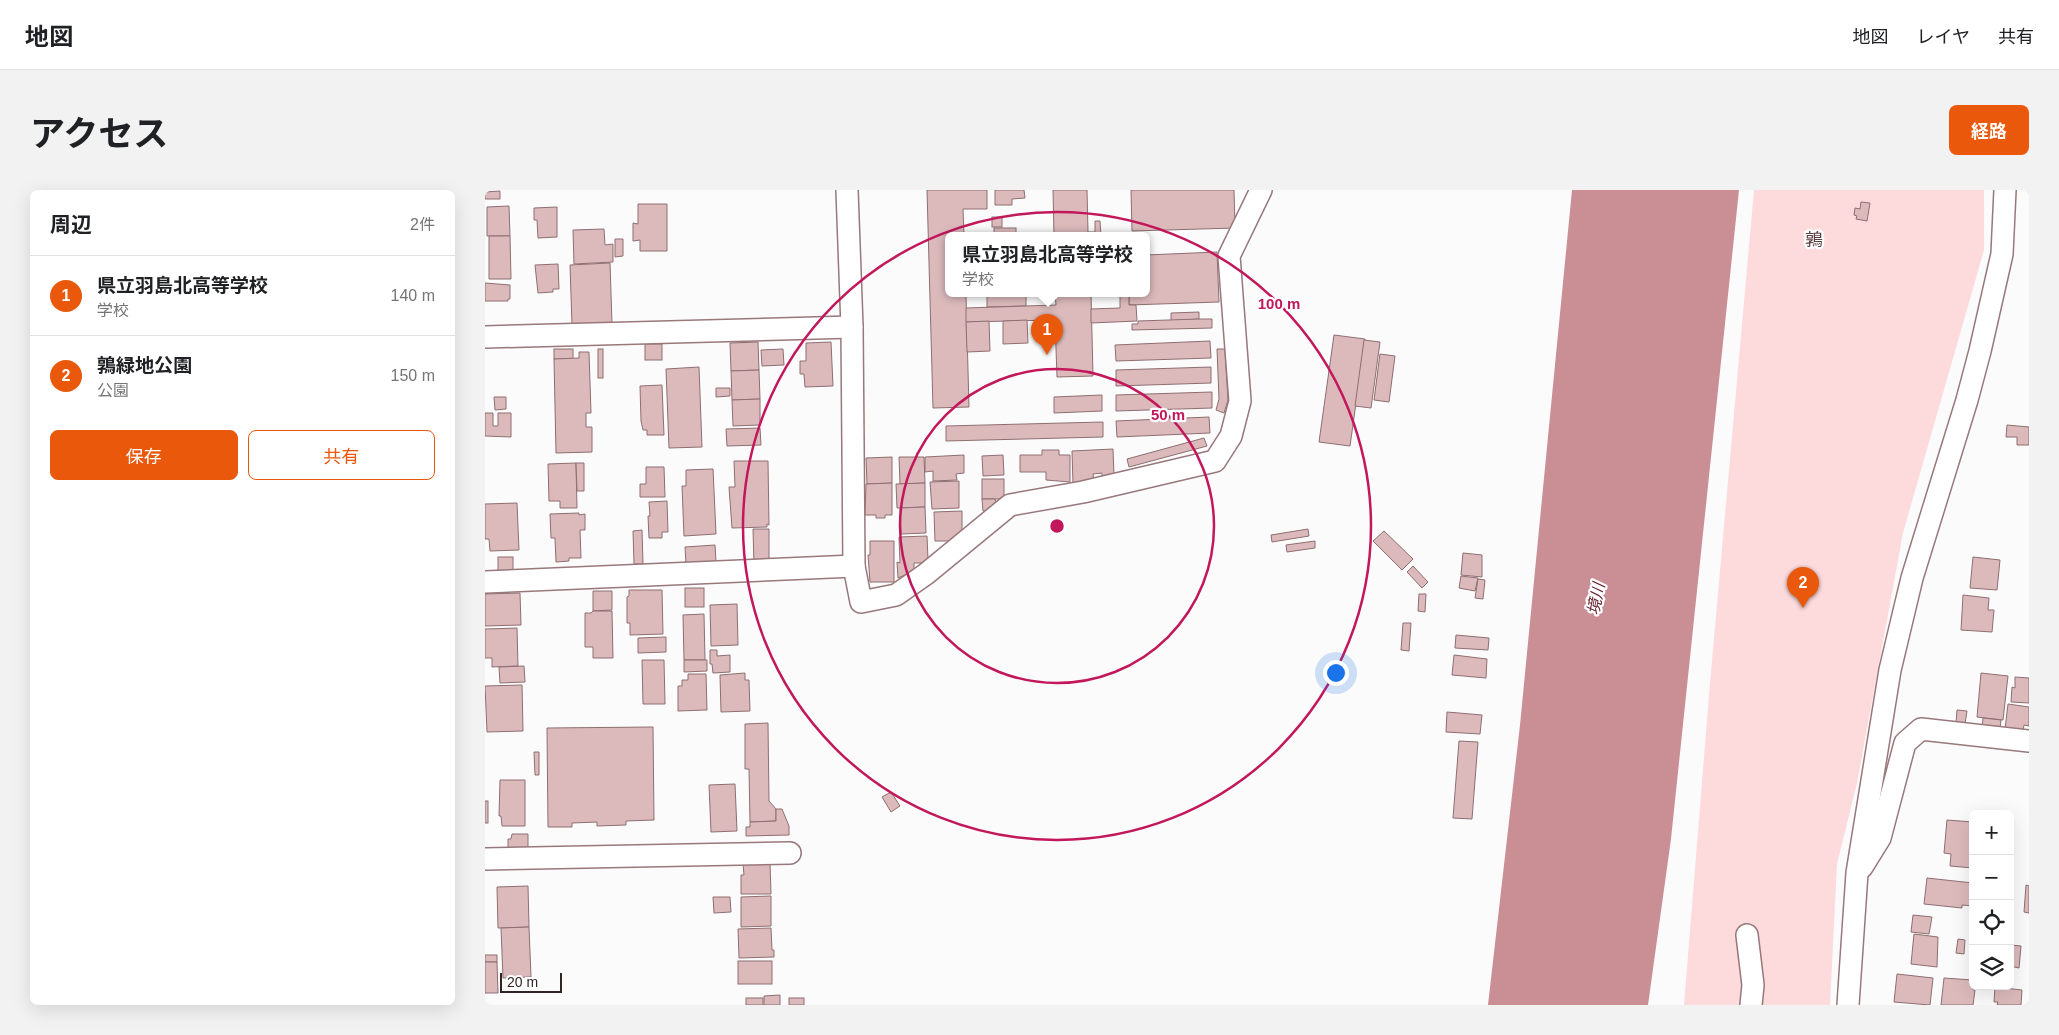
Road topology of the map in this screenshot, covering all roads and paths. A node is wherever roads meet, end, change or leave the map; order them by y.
1 (847, 190) edge
2 (1261, 190) edge
3 (2005, 190) edge
4 (852, 327) junction
5 (485, 337) edge
6 (854, 566) junction
7 (485, 582) edge
8 (2029, 741) edge
9 (790, 852) dead end
10 (485, 859) edge
11 (1857, 873) junction
12 (1747, 935) dead end
13 (1751, 1005) edge
14 (1848, 1005) edge

1 - 4 street
2 - 6 street
3 - 11 street
4 - 5 street
4 - 6 street
6 - 7 street
8 - 11 street
9 - 10 street
11 - 14 street
12 - 13 street

